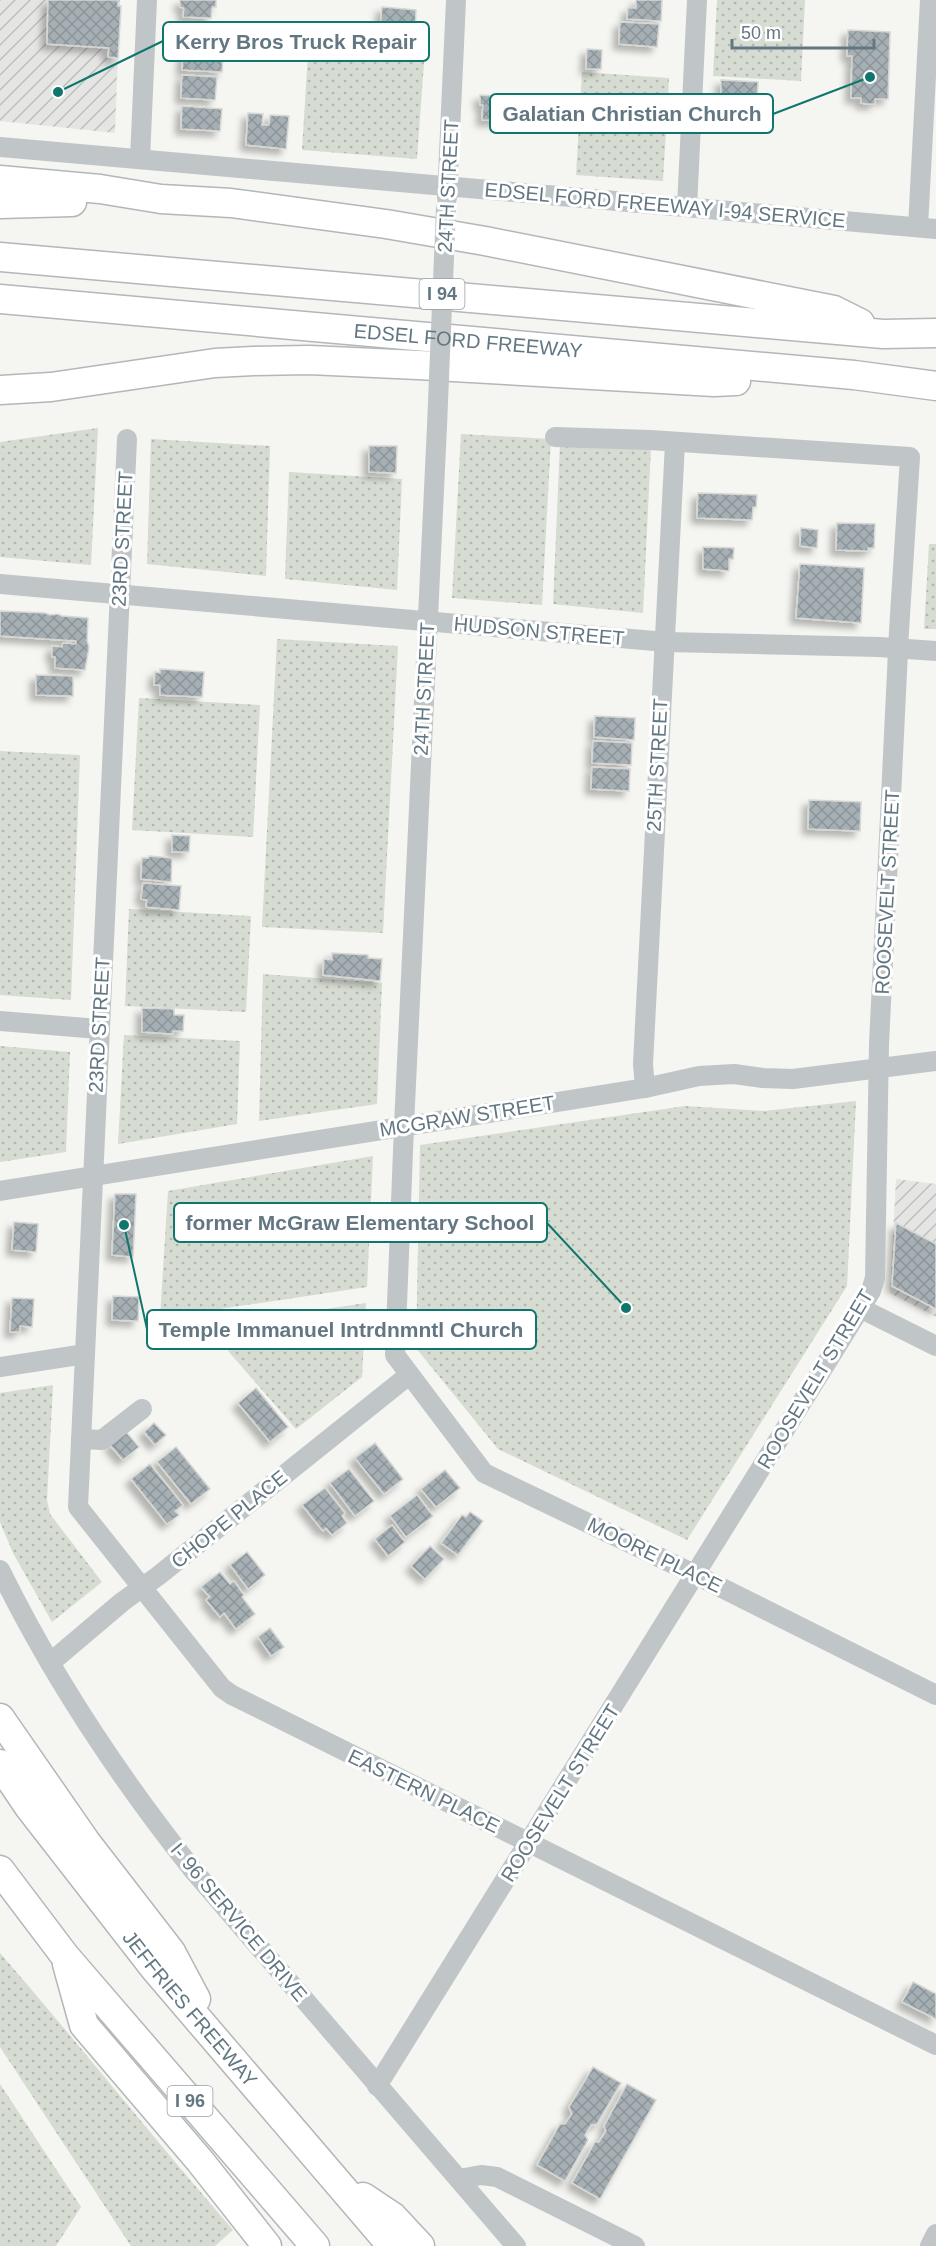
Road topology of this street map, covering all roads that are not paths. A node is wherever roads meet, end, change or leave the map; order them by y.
1 (147, 0) edge
2 (456, 0) edge
3 (697, 0) edge
4 (930, 0) edge
5 (0, 147) edge
6 (140, 159) junction
7 (0, 180) edge
8 (448, 186) junction
9 (161, 199) junction
10 (0, 204) edge
11 (687, 207) junction
12 (927, 228) edge
13 (0, 257) edge
14 (0, 299) edge
15 (936, 333) edge
16 (883, 334) junction
17 (854, 375) junction
18 (936, 386) edge
19 (51, 387) junction
20 (0, 390) edge
21 (0, 408) edge
22 (555, 437) dead end
23 (126, 439) dead end
24 (675, 442) junction
25 (0, 584) edge
26 (120, 594) junction
27 (427, 621) junction
28 (666, 642) junction
29 (898, 648) junction
30 (936, 651) edge
31 (0, 1021) edge
32 (99, 1029) junction
33 (936, 1061) edge
34 (879, 1067) junction
35 (645, 1088) junction
36 (404, 1126) junction
37 (92, 1176) junction
38 (0, 1191) edge
39 (860, 1308) junction
40 (936, 1346) edge
41 (85, 1354) junction
42 (0, 1367) edge
43 (409, 1375) junction
44 (142, 1409) dead end
45 (81, 1439) junction
46 (0, 1570) edge
47 (694, 1574) junction
48 (142, 1588) junction
49 (50, 1663) junction
50 (936, 1695) edge
51 (0, 1718) edge
52 (0, 1764) edge
53 (529, 1843) junction
54 (0, 1870) edge
55 (65, 1956) junction
56 (220, 2044) junction
57 (936, 2045) edge
58 (377, 2086) junction
59 (334, 2177) junction
60 (459, 2179) junction
61 (936, 2234) edge
62 (624, 2244) edge
63 (267, 2246) edge
64 (315, 2246) edge
65 (392, 2246) edge
66 (420, 2246) edge
67 (516, 2246) edge
68 (930, 2246) edge

1 - 6 street
2 - 8 street, 24TH STREET
3 - 11 street
4 - 12 street
5 - 6 street, EDSEL FORD FREEWAY I-94 SERVICE
6 - 8 street, EDSEL FORD FREEWAY I-94 SERVICE
7 - 9 highway
8 - 11 street, EDSEL FORD FREEWAY I-94 SERVICE
8 - 27 street, 24TH STREET, bridge
9 - 10 highway
9 - 16 highway
11 - 12 street, EDSEL FORD FREEWAY I-94 SERVICE
13 - 16 highway, I 94
14 - 17 highway, EDSEL FORD FREEWAY / I 94
15 - 16 highway, I 94
17 - 18 highway, EDSEL FORD FREEWAY / I 94
17 - 19 highway
19 - 20 highway
19 - 21 highway
22 - 24 street
23 - 26 street, 23RD STREET
24 - 28 street, 25TH STREET
24 - 29 street, ROOSEVELT STREET
25 - 26 street, HUDSON STREET
26 - 27 street, HUDSON STREET
26 - 32 street, 23RD STREET
27 - 28 street, HUDSON STREET
27 - 36 street, 24TH STREET
28 - 29 street, HUDSON STREET
28 - 35 street, 25TH STREET
29 - 30 street, HUDSON STREET
29 - 34 street, ROOSEVELT STREET
31 - 32 street
32 - 37 street, 23RD STREET
33 - 34 street, MCGRAW STREET
34 - 35 street, MCGRAW STREET
34 - 39 street, ROOSEVELT STREET
35 - 36 street, MCGRAW STREET
36 - 37 street, MCGRAW STREET
36 - 43 street, 24TH STREET
37 - 38 street, MCGRAW STREET
37 - 41 street, 23RD STREET
39 - 40 street
39 - 47 street, ROOSEVELT STREET
41 - 42 street
41 - 45 street, 23RD STREET
43 - 47 street, MOORE PLACE
43 - 48 street, CHOPE PLACE
44 - 45 street
45 - 48 street, 23RD STREET
46 - 49 street, I- 96 SERVICE DRIVE
47 - 50 street, MOORE PLACE
47 - 53 street, ROOSEVELT STREET
48 - 49 street, CHOPE PLACE
48 - 53 street, EASTERN PLACE
49 - 58 street, I- 96 SERVICE DRIVE
51 - 56 highway
52 - 56 highway, JEFFRIES FREEWAY
53 - 57 street, EASTERN PLACE
53 - 58 street, ROOSEVELT STREET
54 - 55 highway, I 96
55 - 63 highway
55 - 64 highway, I 96
56 - 59 highway, JEFFRIES FREEWAY
58 - 60 street, I- 96 SERVICE DRIVE
59 - 65 highway, JEFFRIES FREEWAY
59 - 66 highway
60 - 62 street
60 - 67 street, I- 96 SERVICE DRIVE
61 - 68 street

